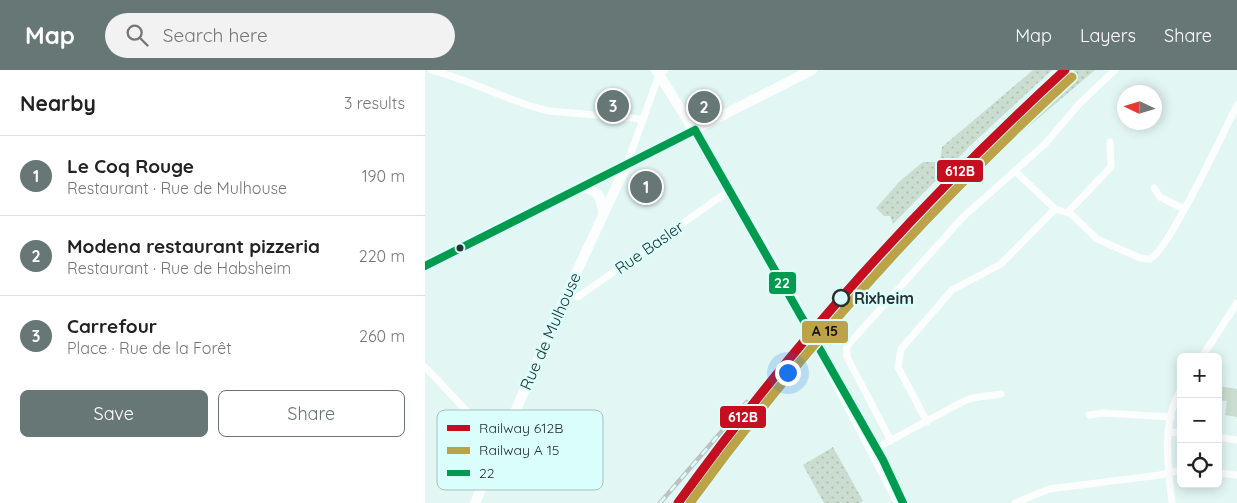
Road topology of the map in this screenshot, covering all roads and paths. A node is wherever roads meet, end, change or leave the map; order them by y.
1 (431, 70) edge
2 (812, 70) edge
3 (1115, 70) edge
4 (660, 72) edge
5 (458, 74) edge
6 (1237, 105) edge
7 (643, 119) junction
8 (695, 130) junction
9 (1110, 142) dead end
10 (627, 166) junction
11 (1015, 172) junction
12 (581, 187) junction
13 (1154, 188) dead end
14 (730, 190) junction
15 (1055, 208) junction
16 (1184, 209) junction
17 (1068, 212) junction
18 (603, 214) junction
19 (425, 266) edge
20 (567, 294) junction
21 (1237, 303) edge
22 (1205, 353) edge
23 (425, 367) edge
24 (1001, 394) dead end
25 (1177, 398) edge
26 (466, 410) edge
27 (515, 410) edge
28 (1089, 416) dead end
29 (1171, 417) junction
30 (927, 422) junction
31 (1169, 432) junction
32 (1177, 433) edge
33 (1222, 438) edge
34 (1237, 440) edge
35 (891, 441) junction
36 (874, 450) junction
37 (1177, 471) edge
38 (1169, 472) junction
39 (1222, 473) edge
40 (1237, 475) edge
41 (481, 490) edge
42 (475, 503) edge
43 (901, 503) edge
44 (1015, 503) edge
45 (1172, 503) edge

1 - 5 street
2 - 8 main road
3 - 11 street
4 - 7 street
4 - 8 main road
5 - 7 street
6 - 16 street
7 - 10 street
8 - 10 main road
8 - 14 main road
9 - 17 street
10 - 12 main road
10 - 18 main road, Rue de Mulhouse
11 - 15 street
11 - 35 street
12 - 18 main road
12 - 19 main road
13 - 16 street
14 - 20 street, Rue Basler
14 - 36 main road
15 - 17 street
15 - 30 street
16 - 17 street
18 - 20 main road, Rue de Mulhouse
20 - 27 main road, Rue de Mulhouse
21 - 22 street
23 - 26 street
24 - 30 street
25 - 29 street
28 - 29 street
29 - 31 street
30 - 35 street
31 - 32 street
31 - 38 street
33 - 34 street
35 - 36 street
36 - 43 main road
37 - 38 street
38 - 44 street
38 - 45 street
39 - 40 street
41 - 42 main road, Rue de Mulhouse

